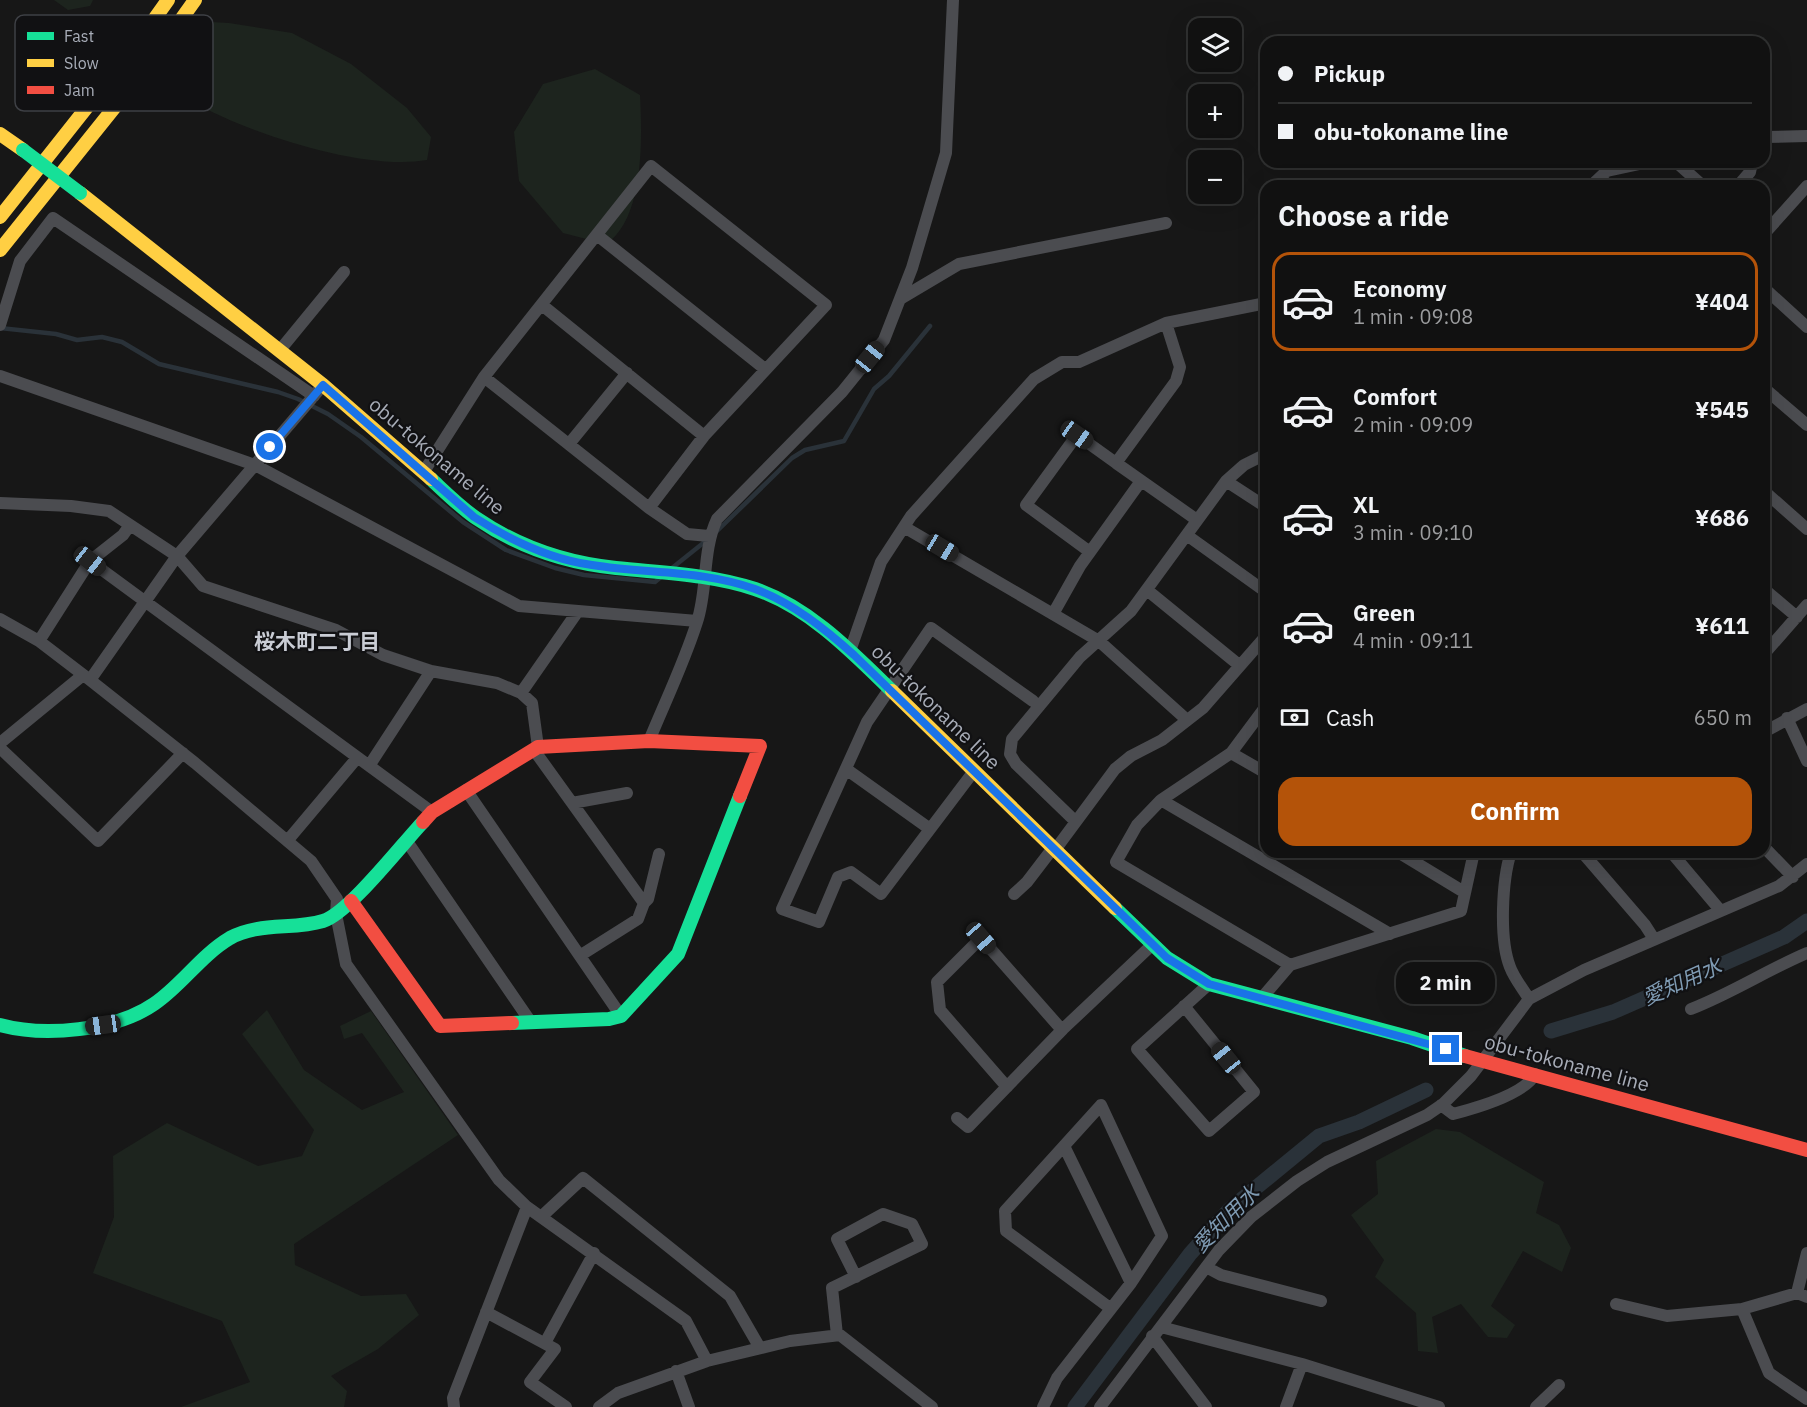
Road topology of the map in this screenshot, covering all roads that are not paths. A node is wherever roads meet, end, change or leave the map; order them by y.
1 (168, 0) edge
2 (195, 0) edge
3 (953, 0) edge
4 (157, 15) edge
5 (184, 15) edge
6 (84, 111) edge
7 (111, 111) edge
8 (0, 134) edge
9 (1807, 136) edge
10 (1770, 137) edge
11 (1621, 168) edge
12 (1683, 168) edge
13 (1597, 180) edge
14 (1696, 180) edge
15 (1807, 186) edge
16 (0, 217) edge
17 (1166, 223) dead end
18 (1770, 227) edge
19 (597, 235) junction
20 (0, 250) edge
21 (344, 272) dead end
22 (1770, 293) edge
23 (900, 299) junction
24 (1260, 304) edge
25 (542, 305) junction
26 (1166, 323) junction
27 (0, 325) edge
28 (1807, 327) edge
29 (280, 350) junction
30 (765, 369) junction
31 (627, 374) junction
32 (0, 376) edge
33 (484, 377) junction
34 (319, 390) junction
35 (1770, 393) edge
36 (1807, 425) edge
37 (704, 436) junction
38 (569, 444) junction
39 (1260, 457) edge
40 (1116, 463) junction
41 (255, 465) junction
42 (423, 473) junction
43 (1141, 481) junction
44 (1226, 481) junction
45 (1770, 496) edge
46 (0, 502) edge
47 (1260, 503) edge
48 (649, 508) junction
49 (1197, 520) junction
50 (130, 525) junction
51 (904, 527) junction
52 (1807, 529) edge
53 (709, 536) junction
54 (1188, 536) junction
55 (1090, 552) junction
56 (177, 556) junction
57 (90, 561) junction
58 (707, 576) junction
59 (1260, 588) edge
60 (1147, 590) junction
61 (1770, 594) edge
62 (144, 603) junction
63 (1807, 605) edge
64 (578, 611) junction
65 (1053, 614) junction
66 (1797, 618) junction
67 (0, 619) edge
68 (697, 621) junction
69 (39, 641) junction
70 (1099, 641) junction
71 (1260, 642) edge
72 (1770, 647) edge
73 (850, 651) junction
74 (1239, 665) junction
75 (431, 671) junction
76 (86, 677) junction
77 (890, 688) junction
78 (522, 693) junction
79 (1033, 701) dead end
80 (1807, 709) edge
81 (1260, 714) edge
82 (1788, 718) junction
83 (1187, 720) junction
84 (1770, 728) edge
85 (649, 741) junction
86 (0, 745) edge
87 (536, 748) junction
88 (183, 753) junction
89 (1232, 753) junction
90 (357, 758) junction
91 (1807, 761) edge
92 (369, 766) junction
93 (846, 769) junction
94 (1260, 769) edge
95 (974, 771) junction
96 (466, 790) junction
97 (627, 793) dead end
98 (1161, 800) junction
99 (572, 803) junction
100 (432, 812) junction
101 (1075, 821) junction
102 (930, 829) junction
103 (288, 840) junction
104 (406, 840) junction
105 (1054, 849) junction
106 (1770, 853) edge
107 (659, 854) dead end
108 (1260, 858) edge
109 (1260, 858) edge
110 (1408, 858) edge
111 (1472, 858) edge
112 (1509, 858) edge
113 (1587, 858) edge
114 (1676, 858) edge
115 (1807, 864) edge
116 (1793, 877) junction
117 (1464, 891) junction
118 (1014, 894) dead end
119 (351, 901) junction
120 (644, 903) junction
121 (1720, 910) junction
122 (336, 914) junction
123 (1390, 934) junction
124 (1654, 939) junction
125 (1153, 944) junction
126 (1807, 953) edge
127 (581, 955) junction
128 (1290, 965) junction
129 (1209, 984) junction
130 (1261, 999) junction
131 (1529, 999) junction
132 (1184, 1006) junction
133 (1691, 1009) dead end
134 (621, 1016) junction
135 (530, 1021) junction
136 (0, 1026) edge
137 (1062, 1030) junction
138 (1480, 1061) junction
139 (1535, 1074) junction
140 (1007, 1087) junction
141 (1441, 1106) junction
142 (957, 1118) dead end
143 (1064, 1146) junction
144 (1807, 1150) edge
145 (527, 1207) junction
146 (541, 1216) junction
147 (594, 1253) junction
148 (1807, 1253) edge
149 (1206, 1267) junction
150 (856, 1276) junction
151 (1131, 1283) junction
152 (1802, 1295) edge
153 (1321, 1301) dead end
154 (1616, 1304) dead end
155 (1110, 1308) junction
156 (1742, 1309) junction
157 (486, 1312) junction
158 (1156, 1332) junction
159 (837, 1335) junction
160 (545, 1344) junction
161 (760, 1348) junction
162 (706, 1361) junction
163 (1302, 1364) junction
164 (675, 1371) junction
165 (1559, 1385) dead end
166 (1807, 1399) edge
167 (1102, 1406) edge
168 (454, 1407) edge
169 (566, 1407) edge
170 (600, 1407) edge
171 (689, 1407) edge
172 (932, 1407) edge
173 (1043, 1407) edge
174 (1206, 1407) edge
175 (1286, 1407) edge
176 (1439, 1407) edge
177 (1536, 1407) edge

1 - 4 main road
2 - 5 main road
3 - 23 street
6 - 16 main road
7 - 20 main road
8 - 29 main road, obu-tokoname line, bridge
9 - 10 street
11 - 13 street
12 - 14 street
15 - 18 street
17 - 23 street
19 - 25 street
19 - 30 street
19 - 30 street
21 - 29 street
22 - 28 street
23 - 53 street
24 - 26 street
25 - 31 street
25 - 33 street
26 - 40 street
26 - 51 street
27 - 34 street
29 - 34 main road, obu-tokoname line
30 - 37 street
31 - 37 street
31 - 38 street
32 - 41 street
33 - 38 street
33 - 42 street
34 - 41 street
34 - 42 main road, obu-tokoname line
35 - 36 street
37 - 48 street
38 - 48 street
39 - 44 street
40 - 43 street
40 - 55 street
41 - 56 street
41 - 64 street
42 - 58 main road, obu-tokoname line
43 - 49 street
43 - 55 street
44 - 47 street
44 - 49 street
45 - 52 street
46 - 50 street
48 - 53 street
49 - 54 street
50 - 56 street
50 - 57 street
51 - 65 street
51 - 73 street
53 - 58 street
54 - 59 street
54 - 60 street
55 - 65 street
56 - 62 street
56 - 75 street
57 - 62 street
57 - 69 street
58 - 68 street
58 - 73 main road, obu-tokoname line
60 - 70 street
60 - 74 street
61 - 66 street
62 - 76 street
62 - 90 street
63 - 66 street
64 - 68 street
64 - 78 street
65 - 70 street
66 - 72 street
67 - 69 street
68 - 85 street
69 - 76 street
70 - 83 street
70 - 101 street
71 - 74 street
73 - 77 main road, obu-tokoname line
74 - 83 street
75 - 78 street
75 - 92 street
76 - 86 street
76 - 88 street
77 - 79 street
77 - 93 street
77 - 95 main road, obu-tokoname line
78 - 87 street
80 - 82 street
81 - 89 street
82 - 84 street
82 - 91 street
83 - 101 street
85 - 87 main road
85 - 134 main road
86 - 88 street
87 - 96 main road
87 - 99 street
88 - 103 street
89 - 94 street
89 - 98 street
90 - 92 street
90 - 103 street
92 - 100 street
93 - 102 street
93 - 102 street
95 - 102 street
95 - 105 main road, obu-tokoname line
96 - 100 main road
96 - 127 street
97 - 99 street
98 - 109 street
98 - 128 street
99 - 120 street
100 - 104 main road
101 - 105 street
103 - 122 street
104 - 119 main road
104 - 135 street
105 - 118 street
105 - 125 main road, obu-tokoname line
106 - 116 street
107 - 120 street
108 - 123 street
110 - 117 street
111 - 117 street
112 - 131 street
113 - 124 street
114 - 121 street
115 - 116 street
116 - 121 street
117 - 123 street
119 - 122 main road
119 - 135 main road
120 - 127 street
121 - 124 street
122 - 136 main road
122 - 145 street
123 - 128 street
124 - 131 street
125 - 129 main road, obu-tokoname line
125 - 137 street
126 - 133 street
127 - 134 street
128 - 130 street
129 - 130 main road, obu-tokoname line
129 - 132 street
130 - 138 main road, obu-tokoname line
131 - 138 street
132 - 132 street
134 - 135 main road
137 - 140 street
137 - 140 street
138 - 139 main road, obu-tokoname line
138 - 141 street
139 - 141 street
139 - 144 main road, obu-tokoname line
140 - 142 street
141 - 149 street
143 - 151 street
143 - 151 street
143 - 155 street
145 - 146 street
145 - 157 street
146 - 147 street
146 - 161 street
147 - 160 street
147 - 162 street
148 - 152 street
149 - 153 street
149 - 158 street
150 - 150 street
150 - 159 street
151 - 155 street
152 - 156 street
154 - 156 street
155 - 173 street
156 - 166 street
157 - 160 street
157 - 168 street
158 - 163 street
158 - 167 street
158 - 174 street
159 - 161 street
159 - 172 street
160 - 169 street
161 - 162 street
162 - 164 street
163 - 175 street
163 - 176 street
164 - 170 street
164 - 171 street
165 - 177 street

